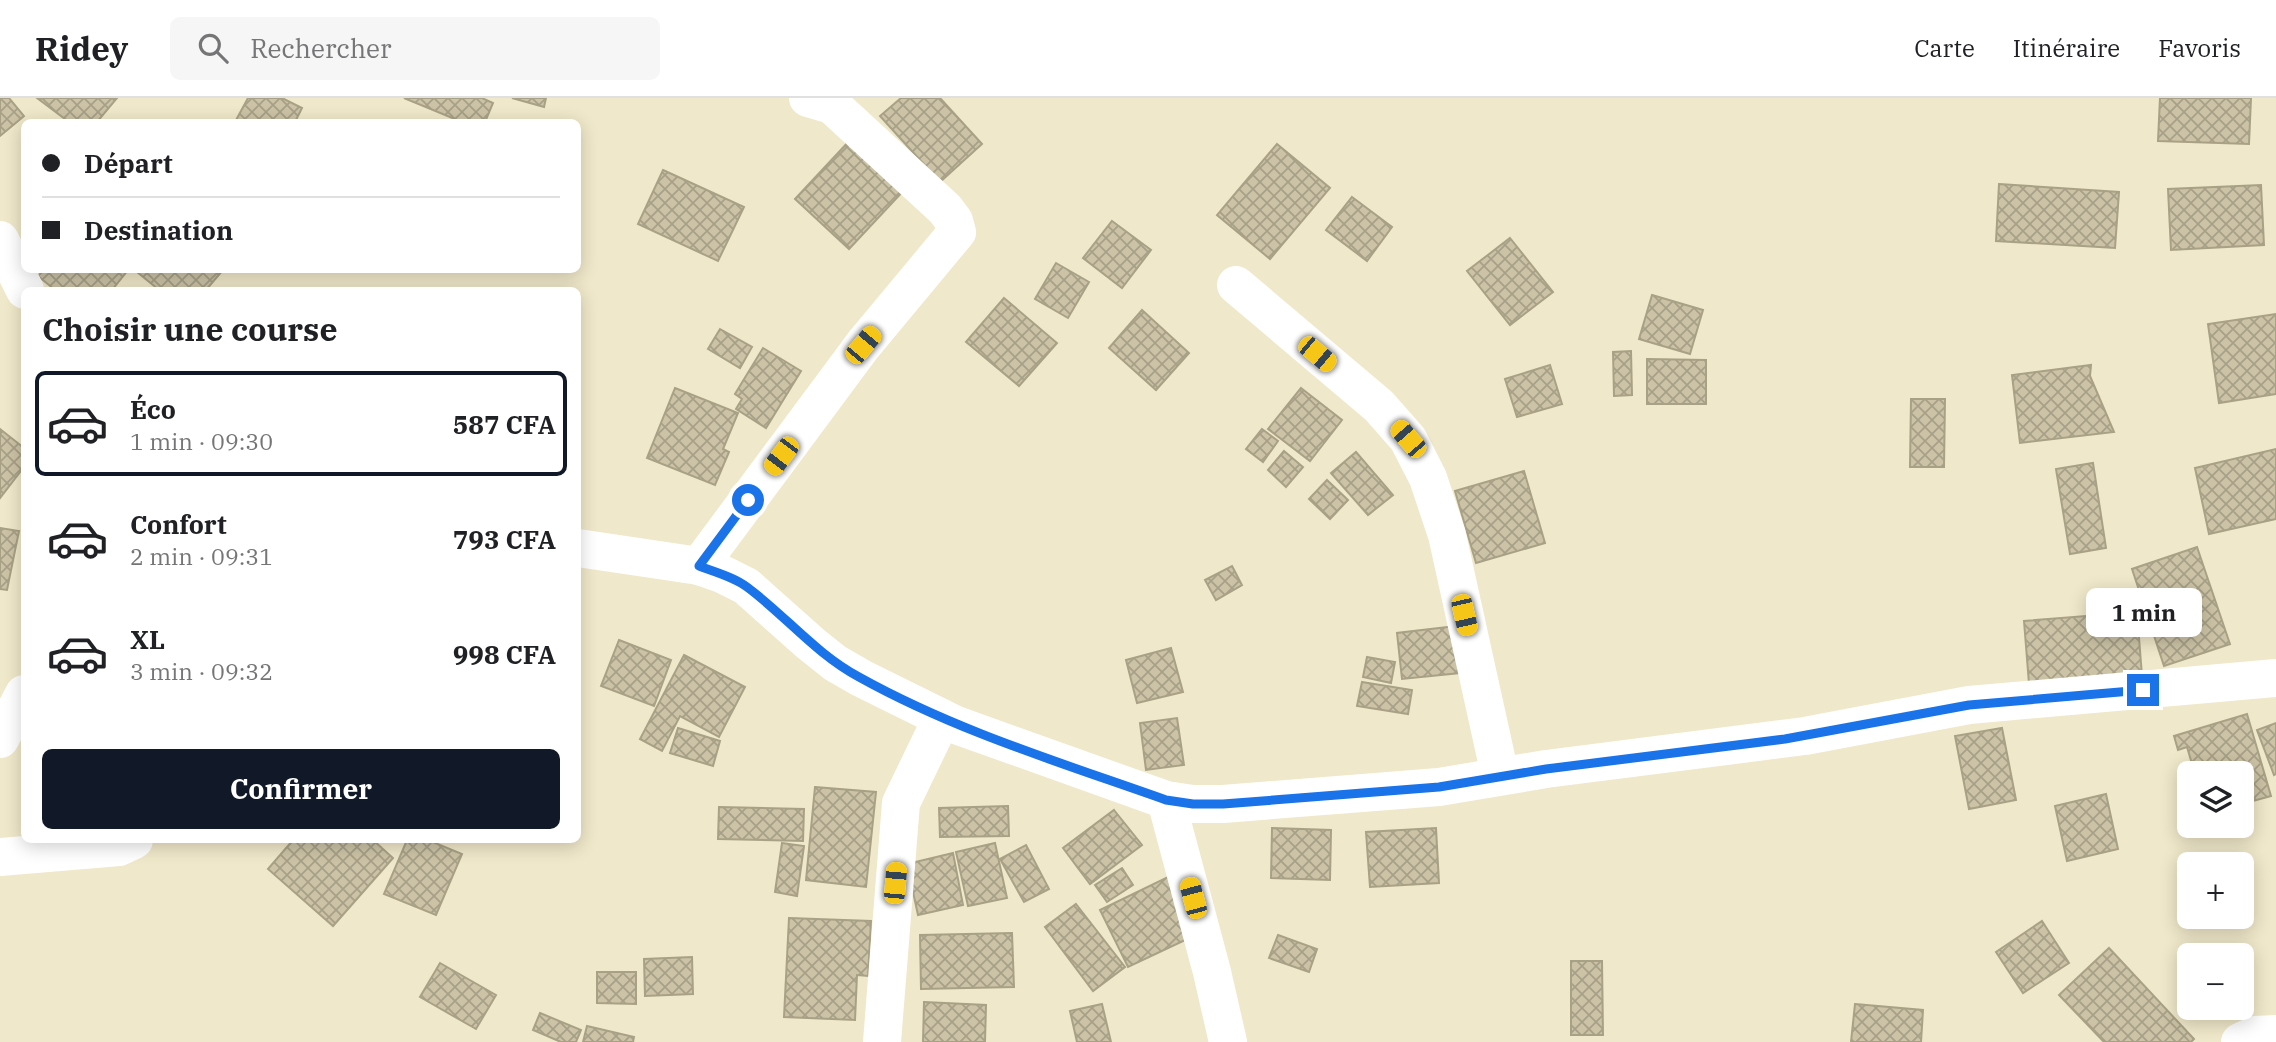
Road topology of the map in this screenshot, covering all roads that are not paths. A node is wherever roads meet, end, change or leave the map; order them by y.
1 (808, 98) edge
2 (0, 240) edge
3 (1236, 285) dead end
4 (23, 287) edge
5 (581, 548) edge
6 (699, 566) junction
7 (2276, 678) edge
8 (21, 700) edge
9 (942, 718) junction
10 (0, 739) edge
11 (1500, 775) junction
12 (1166, 800) junction
13 (126, 843) edge
14 (0, 857) edge
15 (2276, 1034) edge
16 (882, 1042) edge
17 (1228, 1042) edge
18 (2240, 1042) edge

1 - 6 street
2 - 4 street
3 - 11 street
5 - 6 street
6 - 9 street
7 - 11 street
8 - 10 street
9 - 12 street
9 - 16 street
11 - 12 street
12 - 17 street
13 - 14 street
15 - 18 street

